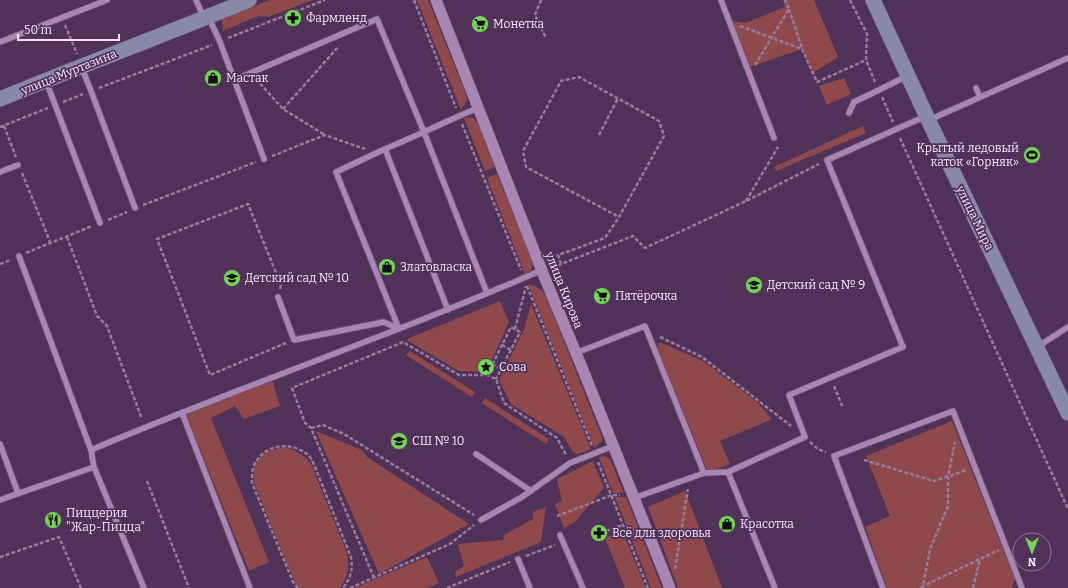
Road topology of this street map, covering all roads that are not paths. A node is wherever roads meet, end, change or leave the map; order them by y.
1 (107, 0) edge
2 (196, 0) edge
3 (249, 0) edge
4 (436, 0) edge
5 (721, 0) edge
6 (873, 0) edge
7 (206, 18) junction
8 (0, 42) edge
9 (1068, 58) edge
10 (79, 61) junction
11 (908, 76) junction
12 (46, 80) junction
13 (234, 80) junction
14 (976, 88) dead end
15 (980, 97) junction
16 (0, 99) edge
17 (478, 108) junction
18 (850, 113) dead end
19 (927, 118) junction
20 (424, 132) junction
21 (774, 138) dead end
22 (385, 149) junction
23 (264, 159) road end
24 (18, 165) road end
25 (0, 172) edge
26 (135, 208) road end
27 (100, 223) road end
28 (19, 256) road end
29 (543, 273) junction
30 (487, 293) junction
31 (278, 297) road end
32 (448, 310) junction
33 (1068, 327) edge
34 (399, 329) junction
35 (1036, 347) junction
36 (576, 353) junction
37 (182, 413) junction
38 (1068, 413) edge
39 (0, 444) edge
40 (613, 446) junction
41 (91, 450) junction
42 (476, 454) dead end
43 (94, 467) junction
44 (728, 472) junction
45 (704, 473) junction
46 (531, 491) junction
47 (18, 492) junction
48 (634, 497) junction
49 (0, 500) edge
50 (481, 520) road end
51 (560, 535) dead end
52 (518, 559) road end
53 (670, 587) edge
54 (144, 588) edge
55 (250, 588) edge
56 (530, 588) edge
57 (583, 588) edge
58 (776, 588) edge
59 (883, 588) edge
60 (1022, 588) edge

1 - 8 lane
2 - 7 lane
3 - 7 main road, улица Муртазина
4 - 17 street, улица Кирова
5 - 21 lane
6 - 11 main road, улица Мира
7 - 10 main road, улица Муртазина
7 - 13 lane
9 - 15 lane
10 - 12 main road, улица Муртазина
10 - 26 lane
11 - 18 lane
11 - 19 main road, улица Мира
12 - 16 main road, улица Муртазина
12 - 27 lane
13 - 20 lane
13 - 23 lane
14 - 15 lane
15 - 19 lane
17 - 20 lane
17 - 29 street, улица Кирова
19 - 35 main road, улица Мира
19 - 44 lane
20 - 22 lane
20 - 30 lane
22 - 32 lane
22 - 34 lane
24 - 25 lane
28 - 41 lane
29 - 30 lane
29 - 36 street, улица Кирова
30 - 32 lane
31 - 34 lane
32 - 34 lane
33 - 35 lane
34 - 37 lane
35 - 38 main road, улица Мира
36 - 40 street, улица Кирова
36 - 45 lane
37 - 41 lane
37 - 55 lane
39 - 47 lane
40 - 46 lane
40 - 48 street, улица Кирова
41 - 43 lane
42 - 46 lane
43 - 47 lane
43 - 54 lane
44 - 45 lane
44 - 58 lane
45 - 48 lane
46 - 50 lane
47 - 49 lane
48 - 53 street, улица Кирова
51 - 57 lane
52 - 56 lane
59 - 60 lane

